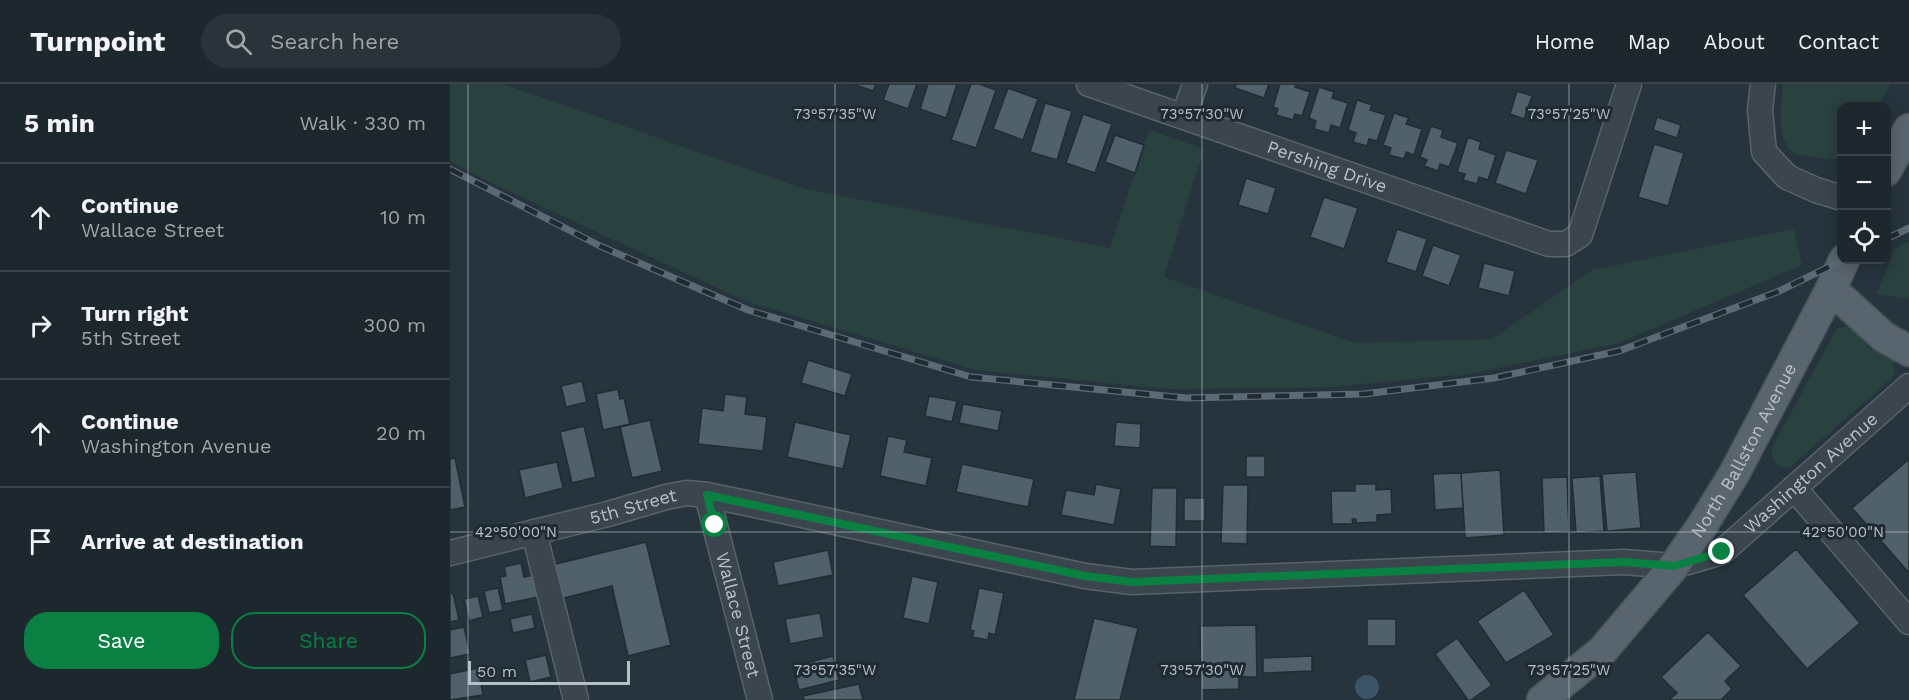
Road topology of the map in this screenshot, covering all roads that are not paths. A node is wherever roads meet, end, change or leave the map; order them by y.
1 (1089, 84) edge
2 (1195, 84) edge
3 (1629, 84) edge
4 (1763, 84) edge
5 (1184, 116) junction
6 (1909, 129) edge
7 (1891, 163) edge
8 (1837, 197) edge
9 (1842, 264) edge
10 (1831, 289) junction
11 (1909, 351) edge
12 (1909, 386) edge
13 (1794, 488) junction
14 (707, 495) junction
15 (534, 532) junction
16 (450, 553) edge
17 (1674, 566) junction
18 (1909, 622) edge
19 (576, 700) edge
20 (760, 700) edge
21 (1542, 700) edge

1 - 5 street, Pershing Drive
2 - 5 street
3 - 5 street, Pershing Drive
4 - 8 street
6 - 7 main road
9 - 10 main road, North Ballston Avenue
10 - 11 main road
10 - 17 main road, North Ballston Avenue
12 - 13 street, Washington Avenue
13 - 17 street, Washington Avenue
13 - 18 street
14 - 15 street, 5th Street
14 - 17 street, 5th Street
14 - 20 street, Wallace Street
15 - 16 street, 5th Street
15 - 19 street
17 - 21 main road, North Ballston Avenue

